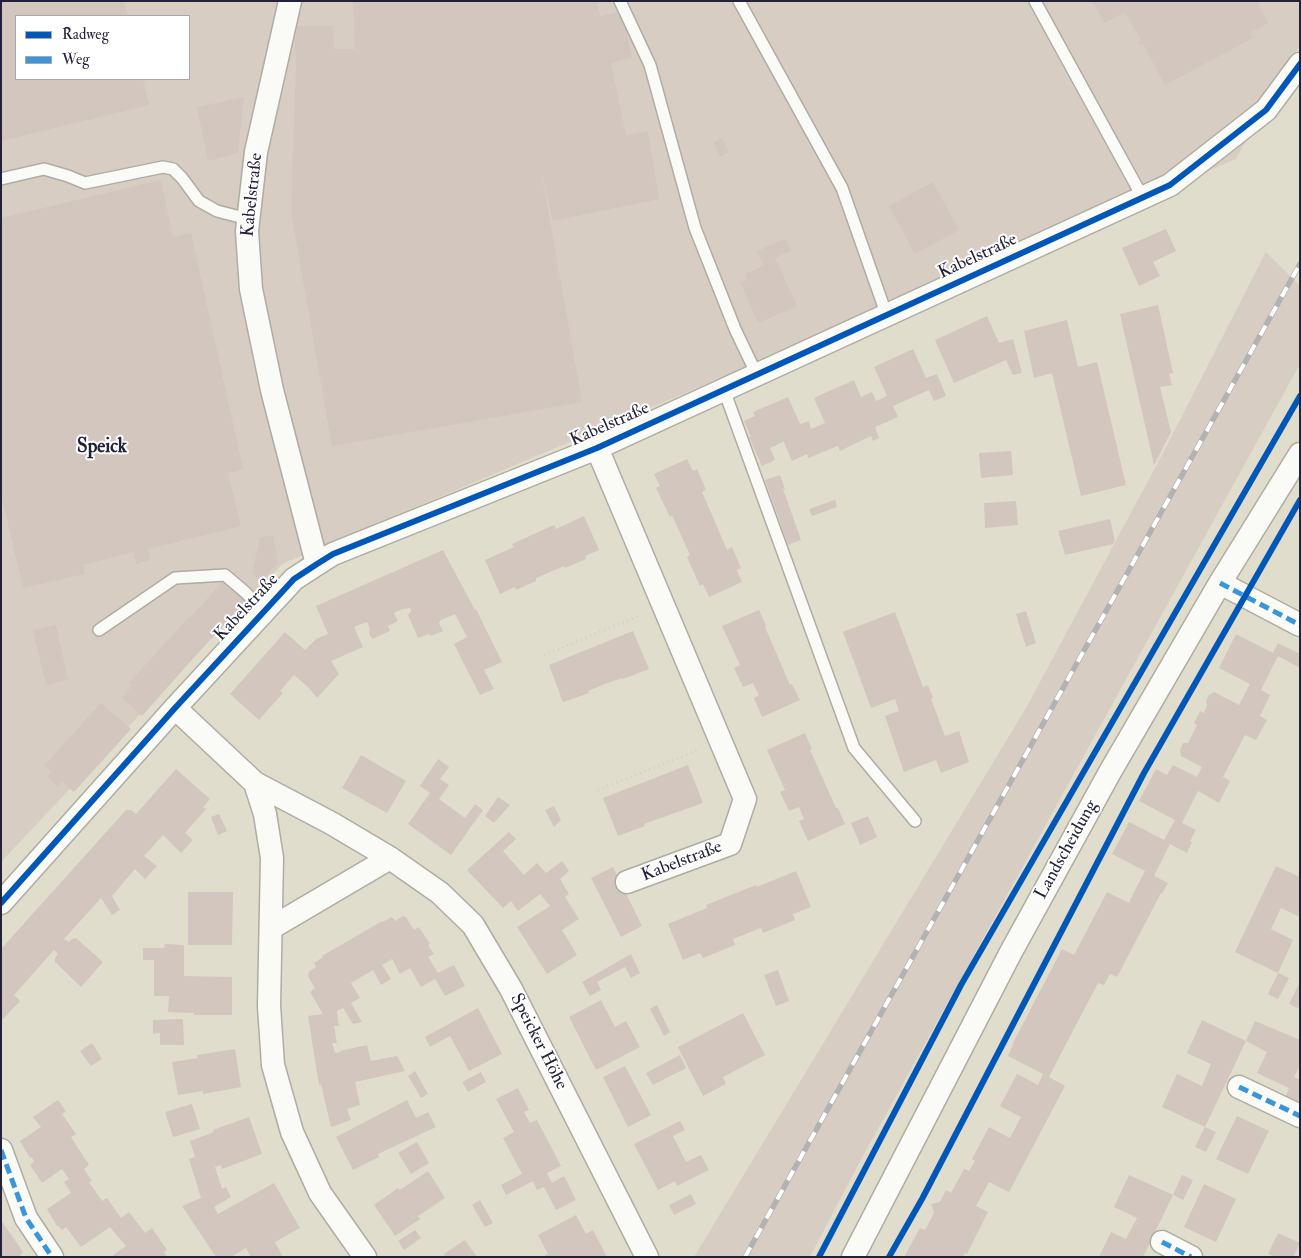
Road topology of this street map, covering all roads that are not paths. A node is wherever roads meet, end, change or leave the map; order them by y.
1 (290, 1) edge
2 (620, 1) edge
3 (739, 1) edge
4 (1035, 1) edge
5 (1300, 64) edge
6 (1, 179) edge
7 (1143, 198) junction
8 (248, 219) junction
9 (887, 316) junction
10 (757, 375) junction
11 (724, 390) junction
12 (597, 448) junction
13 (1300, 454) edge
14 (317, 564) junction
15 (1220, 583) junction
16 (264, 612) junction
17 (1300, 625) edge
18 (99, 630) dead end
19 (175, 708) junction
20 (255, 783) junction
21 (915, 821) dead end
22 (390, 858) junction
23 (627, 882) dead end
24 (1, 903) edge
25 (271, 928) junction
26 (1239, 1087) dead end
27 (1300, 1116) edge
28 (1, 1150) edge
29 (1162, 1242) dead end
30 (52, 1257) edge
31 (365, 1257) edge
32 (647, 1257) edge
33 (853, 1257) edge
34 (1191, 1257) edge

1 - 8 street, Kabelstraße
2 - 10 lane
3 - 9 lane
4 - 7 lane
5 - 7 street, Kabelstraße
6 - 8 lane
7 - 9 street, Kabelstraße
8 - 14 street, Kabelstraße
9 - 10 street, Kabelstraße
10 - 11 street, Kabelstraße
11 - 12 street, Kabelstraße
11 - 21 lane
12 - 14 street, Kabelstraße
12 - 23 street, Kabelstraße
13 - 15 street, Landscheidung
14 - 16 street, Kabelstraße
15 - 17 street
15 - 33 street, Landscheidung
16 - 18 lane
16 - 19 street, Kabelstraße
19 - 20 street, Speicker Höhe
19 - 24 street, Kabelstraße
20 - 22 street, Speicker Höhe
20 - 25 street
22 - 25 street
22 - 32 street, Speicker Höhe
25 - 31 street
26 - 27 street
28 - 30 street
29 - 34 street

